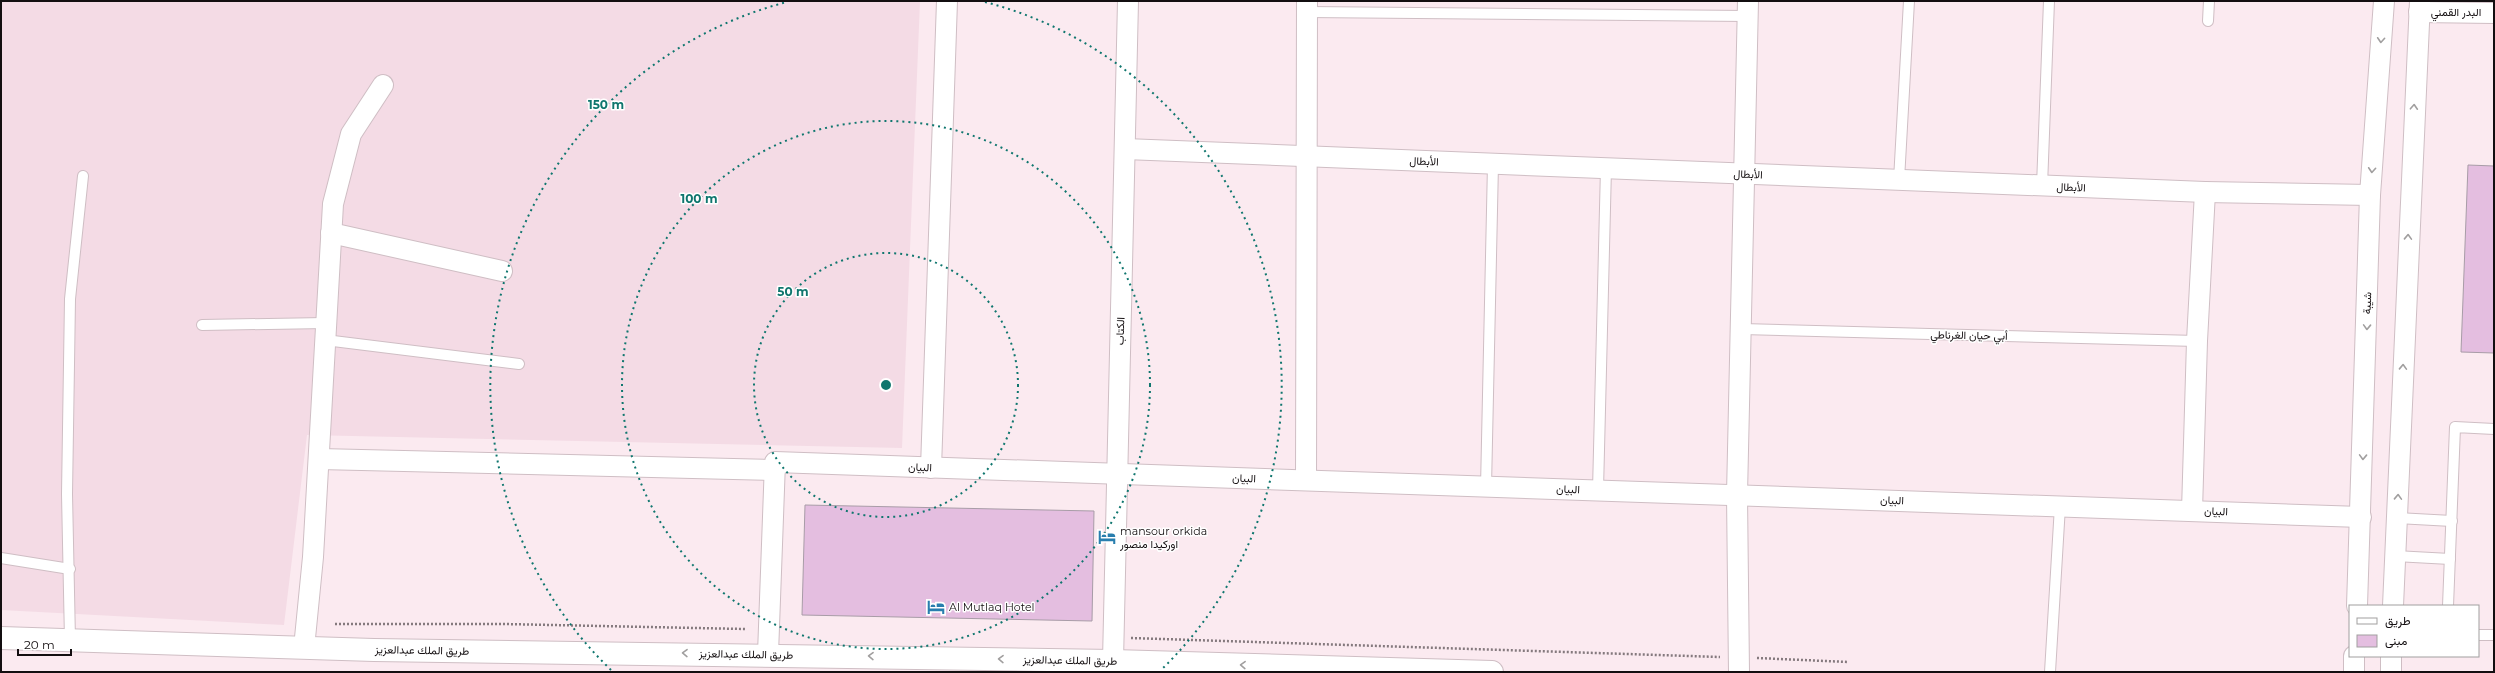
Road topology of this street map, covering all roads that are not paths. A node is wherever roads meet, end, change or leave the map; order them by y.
1 (946, 1) edge
2 (1128, 1) edge
3 (1909, 1) edge
4 (2049, 1) edge
5 (2209, 1) edge
6 (2384, 1) edge
7 (1307, 6) edge
8 (2419, 7) edge
9 (1748, 8) edge
10 (2494, 13) edge
11 (2208, 21) dead end
12 (383, 85) dead end
13 (1125, 149) junction
14 (1307, 156) junction
15 (1493, 164) junction
16 (1606, 168) junction
17 (1746, 174) junction
18 (83, 176) dead end
19 (1899, 180) junction
20 (2042, 186) junction
21 (2205, 192) junction
22 (2370, 195) junction
23 (331, 233) junction
24 (502, 271) dead end
25 (202, 325) dead end
26 (1742, 329) junction
27 (325, 332) junction
28 (2197, 341) junction
29 (519, 364) dead end
30 (2494, 429) edge
31 (319, 460) junction
32 (775, 466) junction
33 (930, 468) junction
34 (1116, 474) junction
35 (1306, 480) junction
36 (1486, 487) junction
37 (1598, 490) junction
38 (1737, 495) junction
39 (2060, 506) junction
40 (2192, 511) junction
41 (2361, 517) junction
42 (2397, 518) junction
43 (2452, 521) junction
44 (2395, 556) junction
45 (1, 558) edge
46 (2450, 559) junction
47 (70, 568) junction
48 (2357, 605) edge
49 (2393, 605) edge
50 (2448, 605) edge
51 (2479, 635) edge
52 (2494, 635) edge
53 (1, 638) edge
54 (70, 640) junction
55 (304, 648) junction
56 (768, 654) junction
57 (2354, 657) edge
58 (2391, 657) edge
59 (1113, 661) junction
60 (1746, 665) edge
61 (1492, 672) edge
62 (2050, 672) edge
63 (2354, 672) edge
64 (2391, 672) edge

1 - 33 street
2 - 13 street, الكتاب
3 - 19 lane
4 - 20 lane
5 - 11 lane
6 -> 22 street, شيبة
7 - 9 lane
7 - 14 street
8 - 10 street, البدر القمني
42 -> 8 street
9 - 17 street
12 - 23 street
13 - 14 street, الأبطال
13 - 34 street, الكتاب
14 - 15 street, الأبطال
14 - 35 street
15 - 16 street, الأبطال
15 - 36 lane
16 - 17 street, الأبطال
16 - 37 lane
17 - 19 street, الأبطال
17 - 26 street
18 - 47 lane
19 - 20 street, الأبطال
20 - 21 street, الأبطال
21 - 22 street, الأبطال
21 - 28 street
22 -> 41 street, شيبة
23 - 24 street
23 - 27 street
25 - 27 lane
26 - 28 lane, أبي حيان الغرناطي
26 - 38 street
27 - 29 lane
27 - 31 street
28 - 40 street
30 - 43 lane
31 - 32 street, البيان
31 - 55 street
32 - 33 street, البيان
32 - 56 street
33 - 34 street, البيان
34 - 35 street, البيان
34 - 59 street, الكتاب
35 - 36 street, البيان
36 - 37 street, البيان
37 - 38 street, البيان
38 - 39 street, البيان
38 - 60 street
39 - 40 street, البيان
39 - 62 lane
40 - 41 street, البيان
41 - 48 street, شيبة
42 - 43 lane
42 - 44 street
43 - 46 lane
44 - 46 lane
44 - 49 street
45 - 47 lane
46 - 50 lane
47 - 54 lane
51 - 52 lane
53 - 54 main road, طريق الملك عبدالعزيز
54 - 55 main road, طريق الملك عبدالعزيز
56 -> 55 main road, طريق الملك عبدالعزيز
59 -> 56 main road, طريق الملك عبدالعزيز
57 - 63 street
58 - 64 street
61 -> 59 main road, طريق الملك عبدالعزيز

